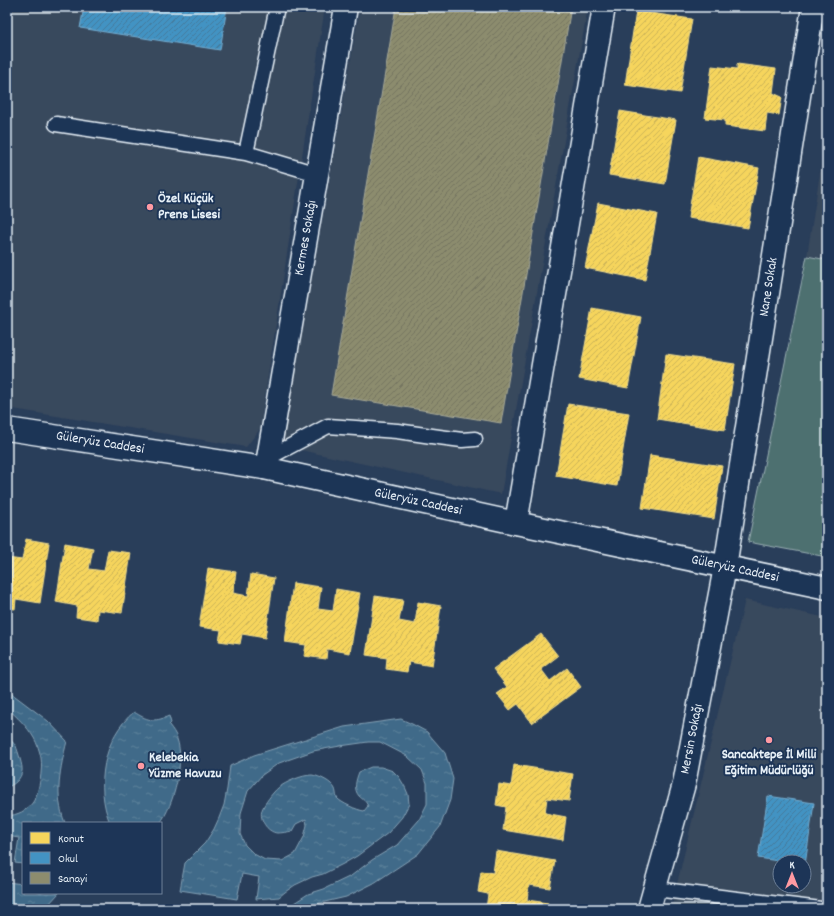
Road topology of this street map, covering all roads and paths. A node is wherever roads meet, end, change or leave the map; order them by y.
1 (277, 7) edge
2 (346, 7) edge
3 (604, 7) edge
4 (813, 7) edge
5 (56, 124) dead end
6 (246, 153) junction
7 (317, 174) junction
8 (7, 428) edge
9 (475, 439) dead end
10 (266, 463) junction
11 (516, 523) junction
12 (725, 567) junction
13 (827, 588) edge
14 (652, 899) edge
15 (821, 909) edge

1 - 6 lane
2 - 7 street, Kermes Sokağı
3 - 11 street
4 - 12 street, Nane Sokak
5 - 6 lane
6 - 7 lane
7 - 10 street, Kermes Sokağı
8 - 10 street, Güleryüz Caddesi
9 - 10 lane
10 - 11 street, Güleryüz Caddesi
11 - 12 street, Güleryüz Caddesi
12 - 13 street, Güleryüz Caddesi
12 - 14 street, Mersin Sokağı
14 - 15 lane

